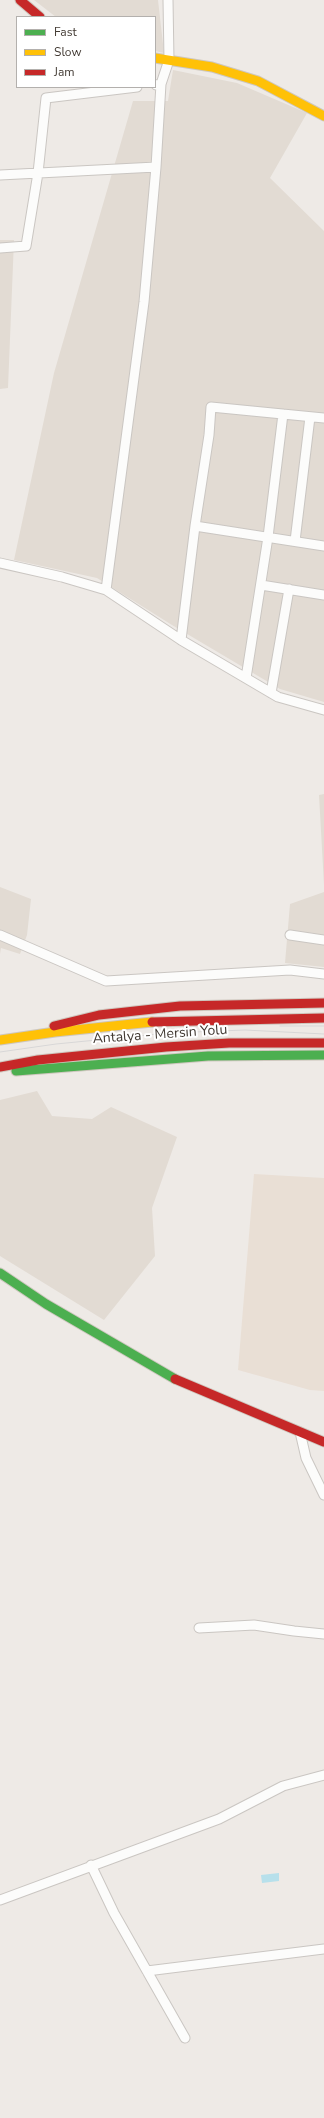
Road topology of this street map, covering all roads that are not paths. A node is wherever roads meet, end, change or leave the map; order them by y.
1 (20, 0) edge
2 (168, 0) edge
3 (39, 16) edge
4 (156, 58) edge
5 (169, 60) junction
6 (158, 85) edge
7 (129, 88) edge
8 (324, 116) edge
9 (156, 168) junction
10 (38, 173) junction
11 (0, 176) edge
12 (0, 248) edge
13 (283, 414) junction
14 (310, 417) junction
15 (324, 418) edge
16 (195, 526) junction
17 (268, 537) junction
18 (295, 541) junction
19 (324, 546) edge
20 (0, 564) edge
21 (260, 585) junction
22 (289, 589) junction
23 (106, 590) junction
24 (324, 595) edge
25 (181, 640) junction
26 (246, 678) junction
27 (271, 693) junction
28 (324, 710) edge
29 (0, 935) edge
30 (290, 935) dead end
31 (324, 940) edge
32 (324, 974) edge
33 (324, 1003) edge
34 (324, 1018) edge
35 (0, 1040) edge
36 (324, 1042) edge
37 (324, 1055) edge
38 (0, 1067) edge
39 (0, 1074) edge
40 (0, 1273) edge
41 (300, 1432) junction
42 (324, 1442) edge
43 (324, 1495) edge
44 (199, 1628) dead end
45 (324, 1634) edge
46 (324, 1775) edge
47 (91, 1865) junction
48 (0, 1900) edge
49 (324, 1949) edge
50 (147, 1971) junction
51 (185, 2038) dead end

1 - 3 main road
2 - 5 street
4 - 5 main road
5 - 6 street
5 - 8 main road
6 - 9 street
7 - 10 street
9 - 10 street
9 - 23 street
10 - 11 street
10 - 12 street
13 - 14 street
13 - 16 street
13 - 17 street
14 - 15 street
14 - 18 street
16 - 17 street
16 - 25 street
17 - 18 street
17 - 21 street
18 - 19 street
20 - 23 street
21 - 22 street
21 - 26 street
22 - 24 street
22 - 27 street
23 - 25 street
25 - 26 street
26 - 27 street
27 - 28 street
29 - 32 street
30 - 31 street
33 - 35 main road
34 - 35 main road, Antalya - Mersin Yolu
36 - 38 main road, Antalya - Mersin Yolu
37 - 39 main road
40 - 41 main road
41 - 42 main road
41 - 43 street
44 - 45 street
46 - 47 street
47 - 48 street
47 - 50 street
49 - 50 street
50 - 51 street

